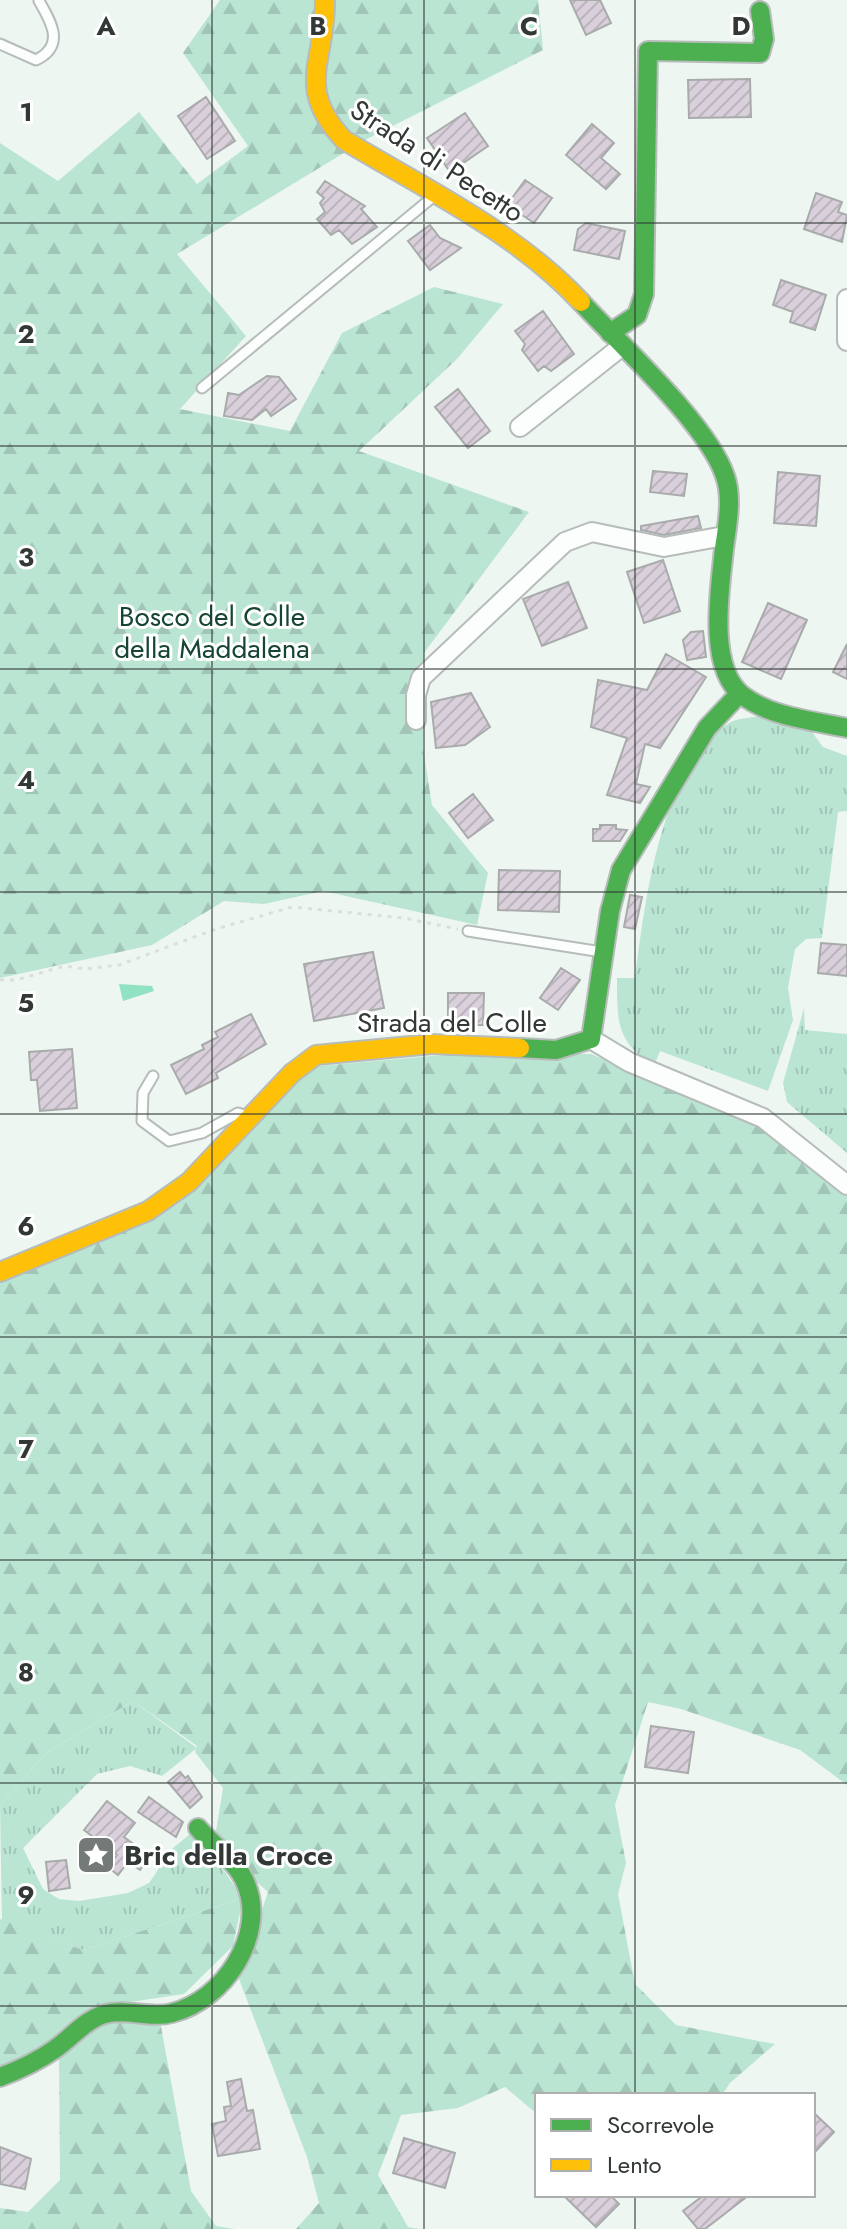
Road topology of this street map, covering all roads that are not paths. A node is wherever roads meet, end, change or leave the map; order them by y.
1 (325, 0) edge
2 (39, 1) edge
3 (760, 11) dead end
4 (0, 44) edge
5 (437, 194) junction
6 (847, 299) edge
7 (616, 340) junction
8 (847, 341) edge
9 (202, 388) dead end
10 (520, 427) dead end
11 (724, 536) junction
12 (739, 694) junction
13 (416, 720) dead end
14 (847, 728) edge
15 (468, 931) road end
16 (605, 952) junction
17 (591, 1039) junction
18 (153, 1076) dead end
19 (251, 1116) junction
20 (847, 1185) edge
21 (0, 1272) edge
22 (198, 1828) dead end
23 (0, 2077) edge

1 - 5 street, Strada di Pecetto
2 - 4 lane
3 - 7 street
5 - 7 street, Strada di Pecetto
5 - 9 lane
6 - 8 street
7 - 10 street
7 - 11 street, Strada di Pecetto
11 - 12 street, Strada di Pecetto
11 - 13 street
12 - 14 street
12 - 16 street
15 - 16 lane
16 - 17 street
17 - 19 street, Strada del Colle
17 - 20 street
18 - 19 lane
19 - 21 street, Strada del Colle
22 - 23 street

